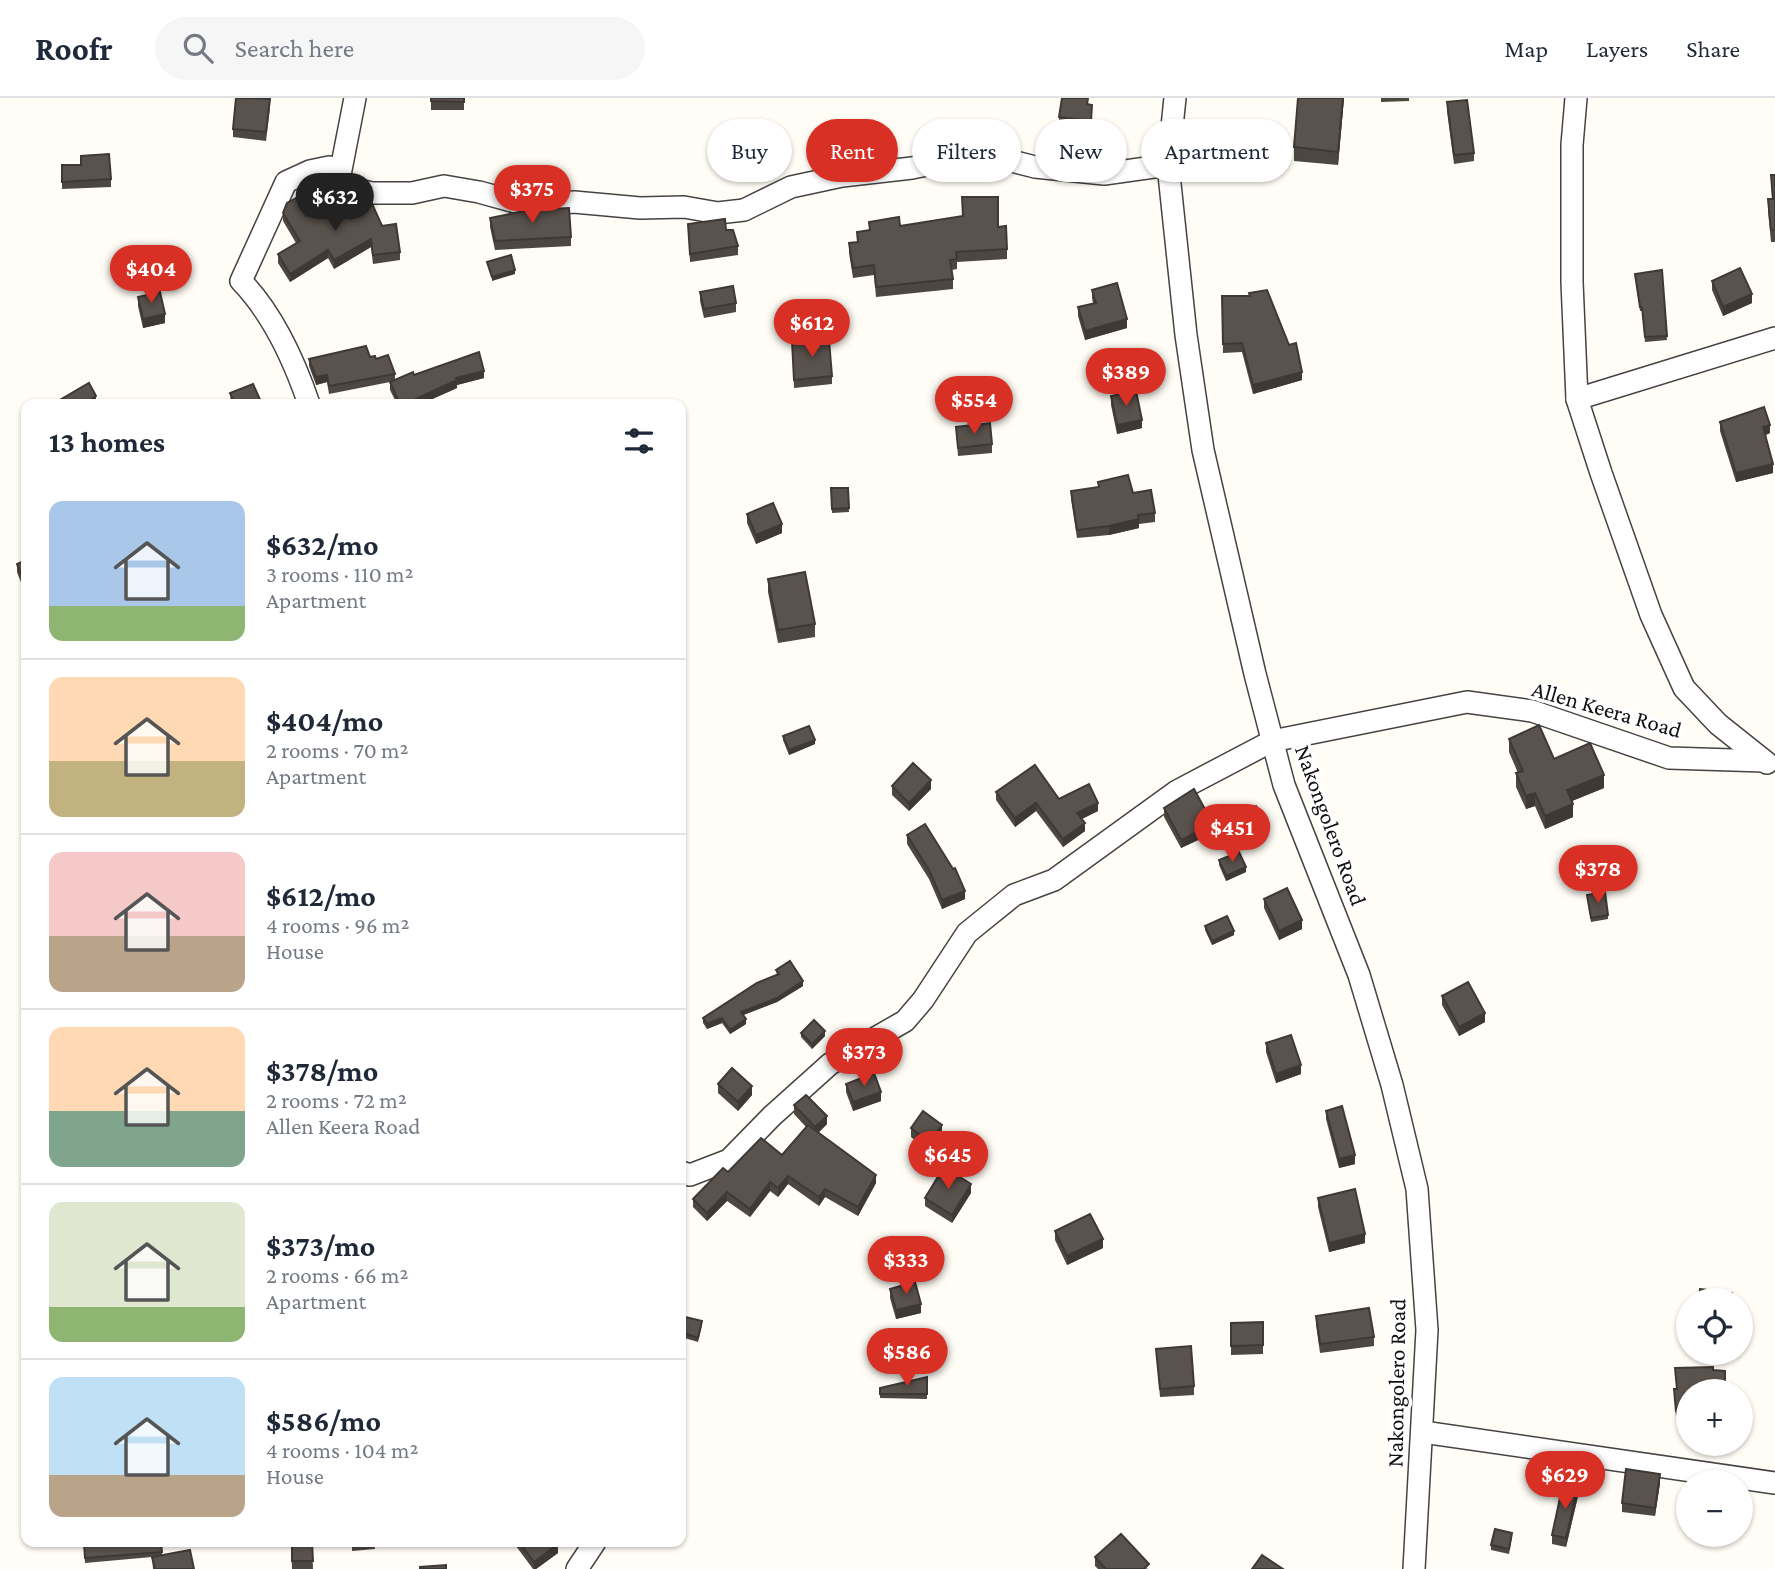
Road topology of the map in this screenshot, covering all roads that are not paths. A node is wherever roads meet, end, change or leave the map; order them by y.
1 (355, 98) edge
2 (1175, 98) edge
3 (1576, 98) edge
4 (1173, 119) edge
5 (1141, 169) edge
6 (339, 180) junction
7 (1170, 182) edge
8 (1775, 338) edge
9 (307, 399) edge
10 (1577, 399) junction
11 (1272, 741) junction
12 (1770, 765) edge
13 (686, 1176) edge
14 (1423, 1432) junction
15 (1775, 1483) edge
16 (591, 1547) edge
17 (576, 1569) edge
18 (1414, 1569) edge

1 - 6 street
2 - 4 street, Nakongolero Road
3 - 10 street
5 - 6 street
6 - 9 street
7 - 11 street, Nakongolero Road
8 - 10 street
10 - 12 street
11 - 12 street, Allen Keera Road
11 - 13 street, Allen Keera Road
11 - 14 street, Nakongolero Road
14 - 15 street
14 - 18 street, Nakongolero Road
16 - 17 street

